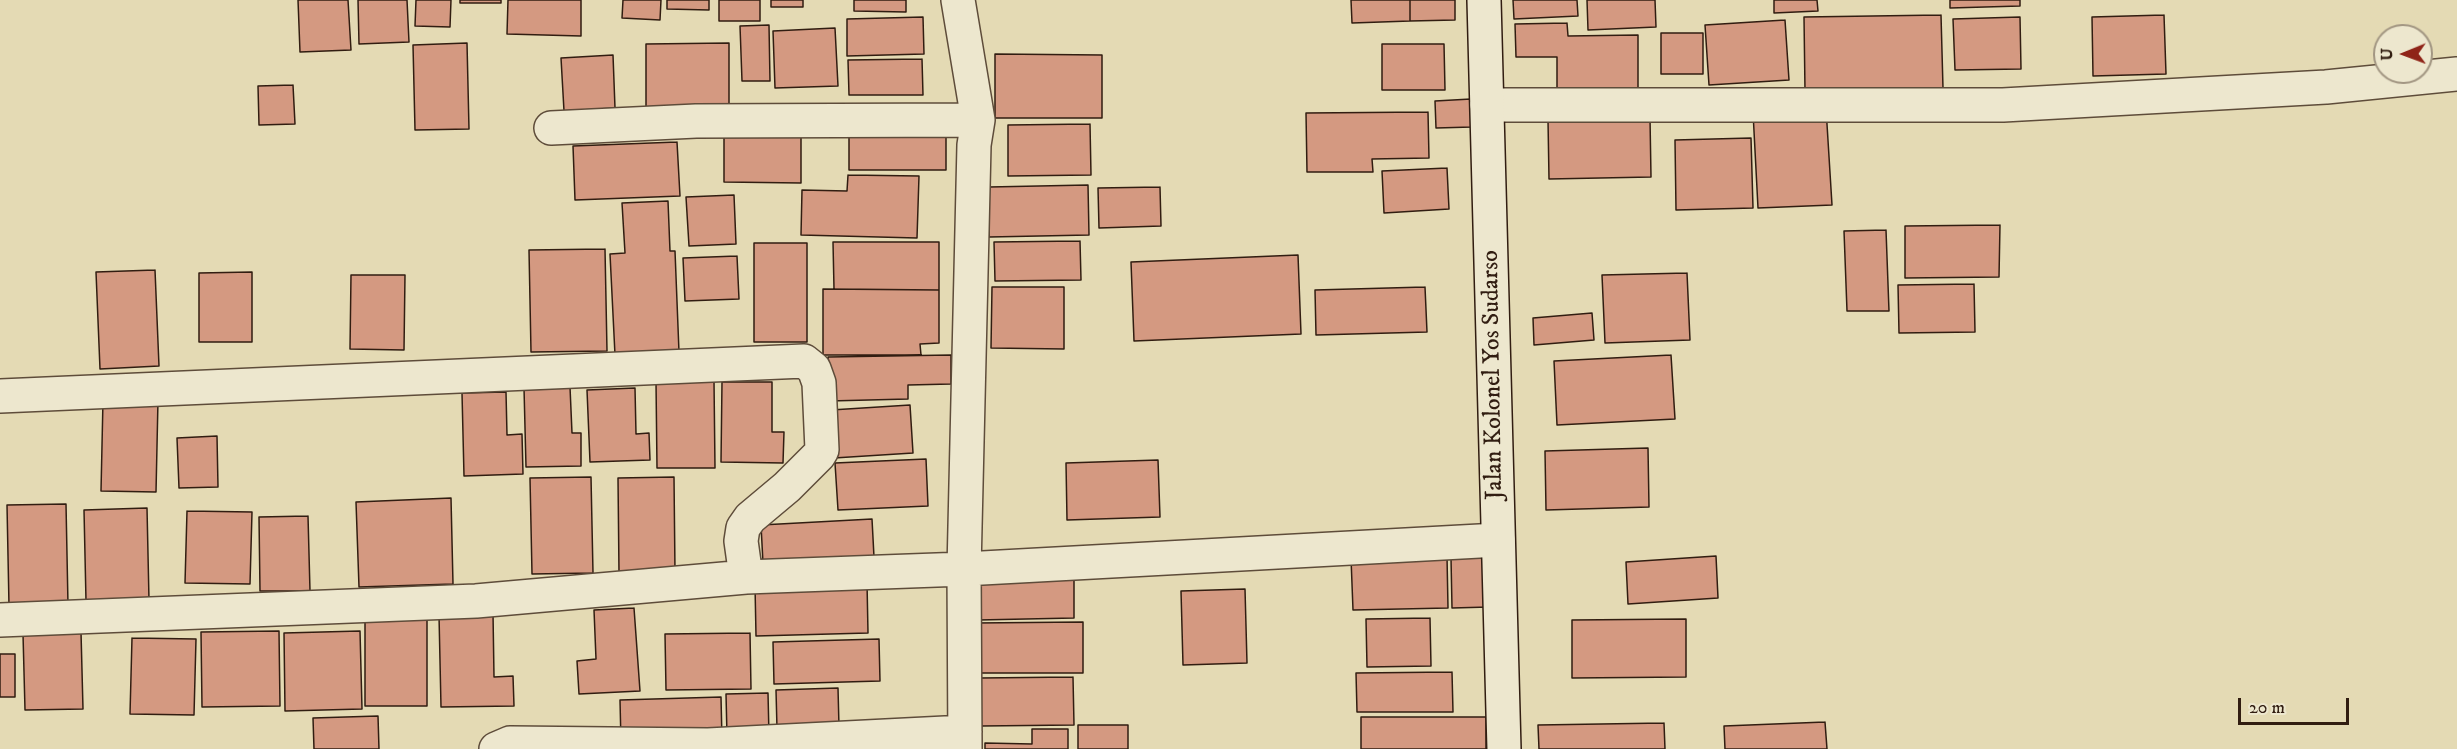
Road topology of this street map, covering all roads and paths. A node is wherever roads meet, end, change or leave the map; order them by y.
1 (958, 0) edge
2 (1484, 0) edge
3 (2457, 74) edge
4 (1487, 105) junction
5 (978, 120) junction
6 (551, 128) dead end
7 (0, 396) edge
8 (1498, 540) junction
9 (964, 569) junction
10 (746, 577) junction
11 (0, 620) edge
12 (965, 740) edge
13 (496, 749) edge
14 (1504, 749) edge

1 - 5 street
2 - 4 street, Jalan Kolonel Yos Sudarso
3 - 4 street
4 - 8 street, Jalan Kolonel Yos Sudarso
5 - 6 street
5 - 9 street
7 - 10 street
8 - 9 street
8 - 14 street, Jalan Kolonel Yos Sudarso
9 - 10 street
9 - 12 street
10 - 11 street
12 - 13 street

